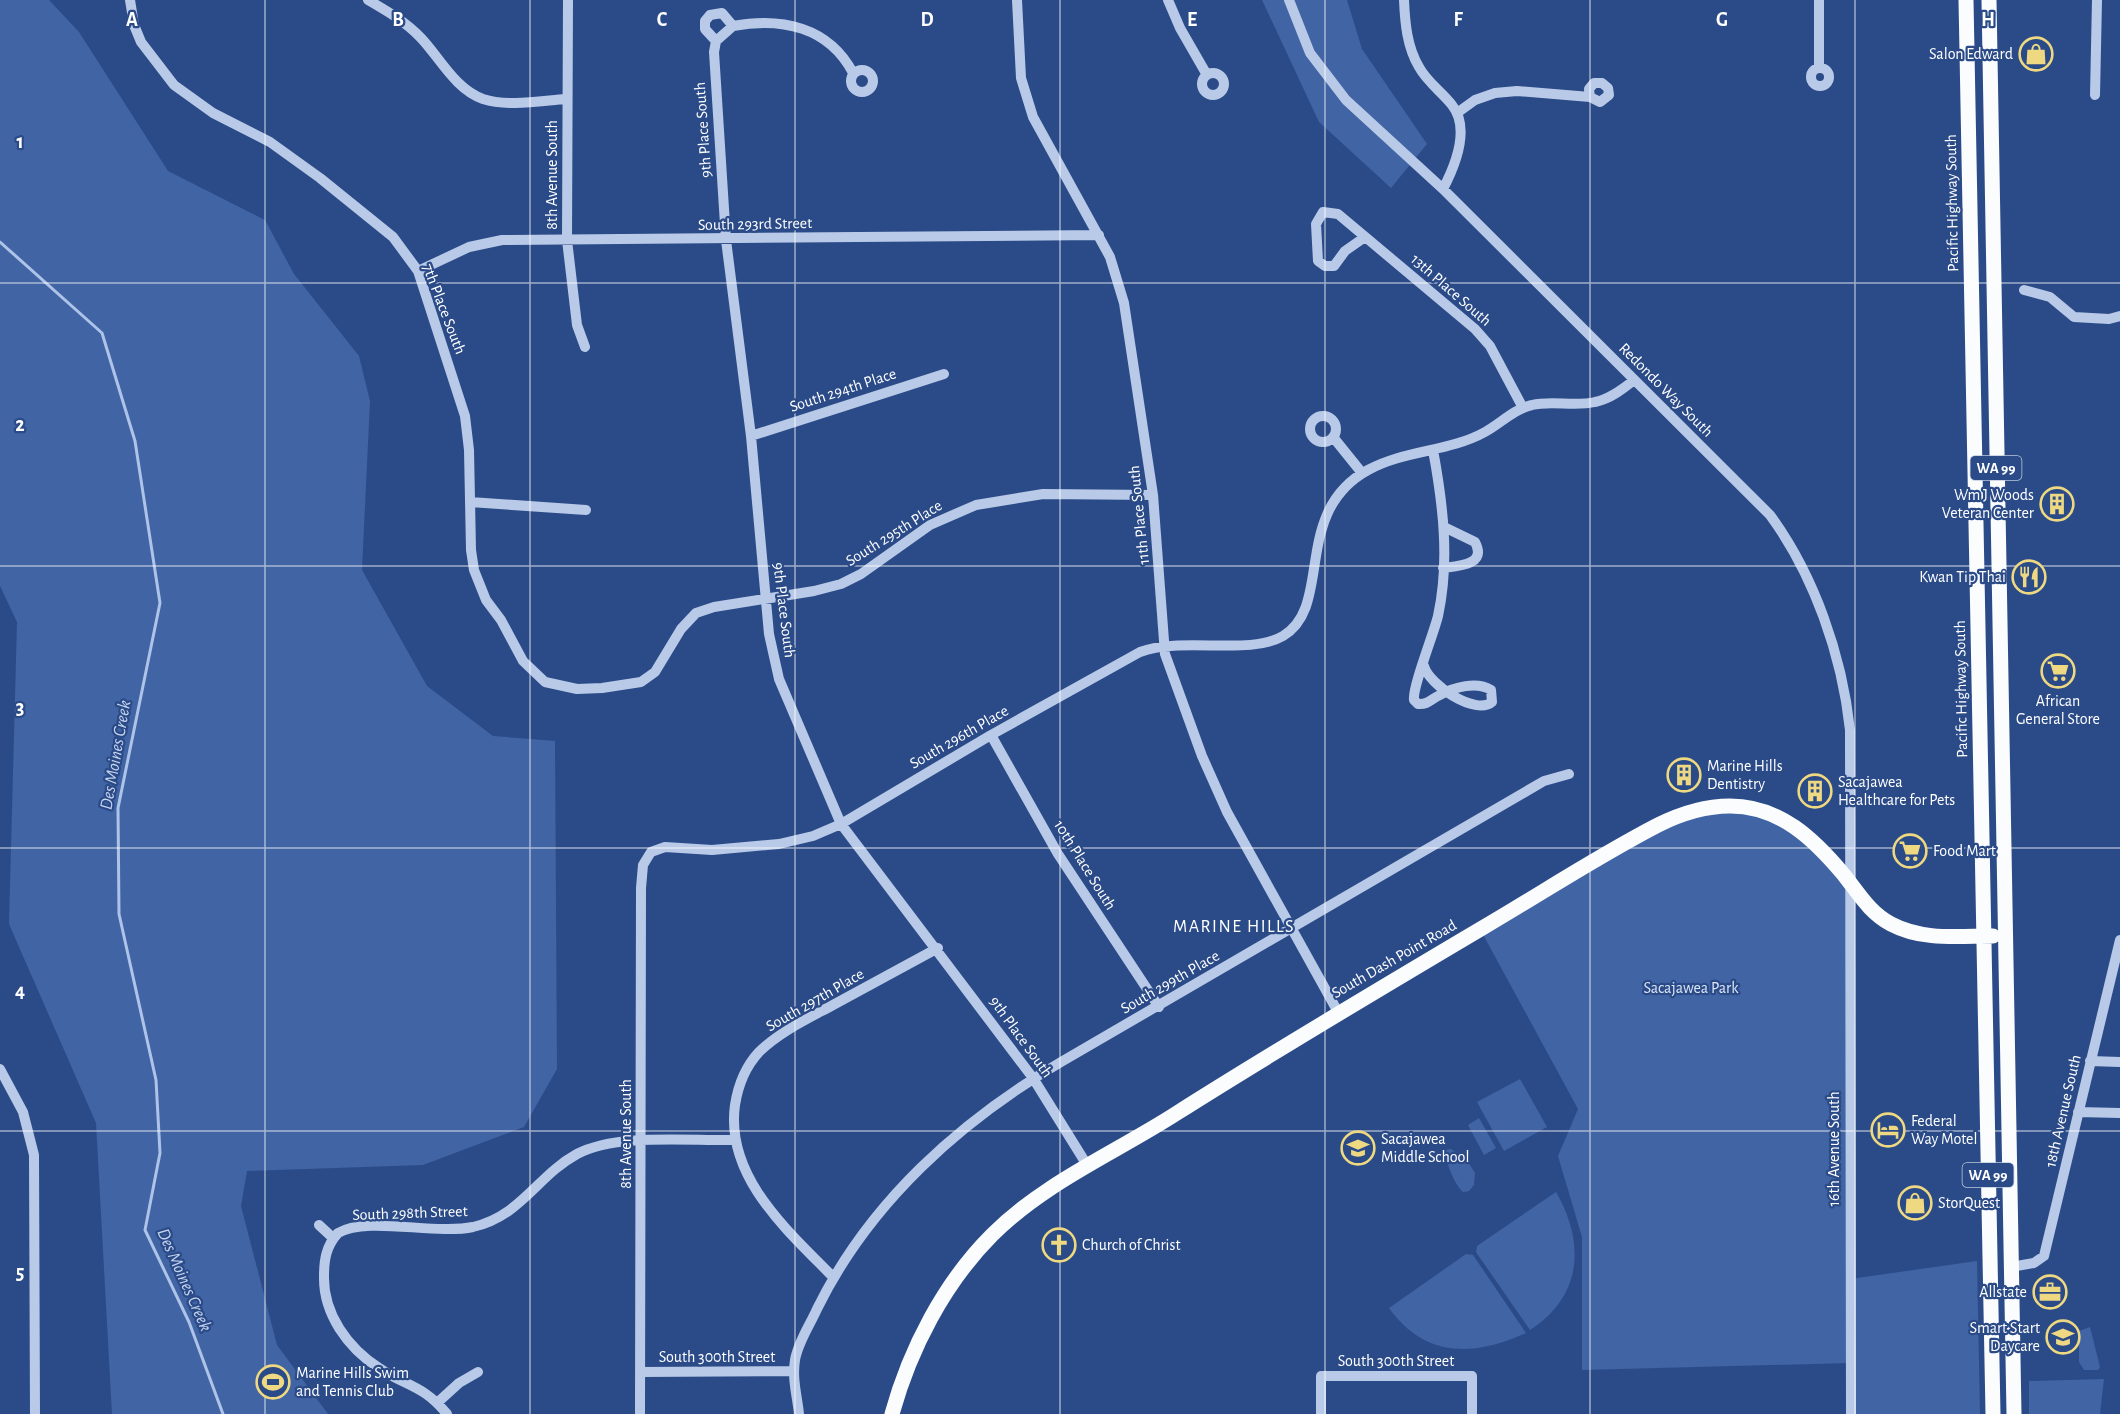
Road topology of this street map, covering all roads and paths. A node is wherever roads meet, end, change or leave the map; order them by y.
1 (130, 0) edge
2 (368, 0) edge
3 (568, 0) edge
4 (1017, 0) edge
5 (1168, 0) edge
6 (1289, 0) edge
7 (1404, 0) edge
8 (1819, 0) edge
9 (1966, 0) edge
10 (1989, 0) edge
11 (2097, 0) edge
12 (733, 26) junction
13 (719, 37) junction
14 (1820, 68) dead end
15 (854, 73) dead end
16 (1207, 75) dead end
17 (2095, 96) dead end
18 (1590, 97) dead end
19 (566, 99) junction
20 (1457, 113) junction
21 (1970, 166) junction
22 (1443, 189) junction
23 (1099, 235) junction
24 (1365, 237) junction
25 (567, 240) junction
26 (726, 240) junction
27 (418, 271) junction
28 (2024, 290) dead end
29 (1993, 300) junction
30 (2120, 316) edge
31 (1973, 325) junction
32 (585, 347) dead end
33 (944, 374) dead end
34 (1634, 380) junction
35 (1522, 408) junction
36 (751, 436) junction
37 (1334, 437) dead end
38 (1433, 450) junction
39 (1996, 470) junction
40 (1362, 473) junction
41 (1153, 495) junction
42 (470, 502) junction
43 (586, 510) dead end
44 (1444, 527) junction
45 (1443, 568) junction
46 (765, 599) junction
47 (1163, 645) junction
48 (1424, 666) junction
49 (545, 682) joint
50 (991, 735) junction
51 (1569, 774) dead end
52 (842, 824) junction
53 (648, 854) joint
54 (1850, 884) junction
55 (1291, 929) junction
56 (1984, 936) junction
57 (2005, 936) junction
58 (2120, 940) edge
59 (938, 948) junction
60 (1160, 1006) junction
61 (1338, 1012) junction
62 (2090, 1061) junction
63 (2120, 1062) edge
64 (0, 1069) edge
65 (1033, 1078) junction
66 (2078, 1112) junction
67 (2120, 1113) edge
68 (735, 1140) junction
69 (641, 1141) junction
70 (1088, 1165) junction
71 (1988, 1177) junction
72 (319, 1225) dead end
73 (333, 1238) junction
74 (2012, 1267) junction
75 (833, 1277) junction
76 (794, 1371) junction
77 (478, 1372) dead end
78 (640, 1372) junction
79 (437, 1403) junction
80 (35, 1414) edge
81 (447, 1414) edge
82 (640, 1414) edge
83 (799, 1414) edge
84 (892, 1414) edge
85 (1321, 1414) edge
86 (1472, 1414) edge
87 (1851, 1414) edge
88 (1993, 1414) edge
89 (2014, 1414) edge

1 - 27 street, 7th Place South
2 - 19 street
3 - 19 street, 8th Avenue South
4 - 23 street, 11th Place South
5 - 16 street
6 - 22 street, Redondo Way South
7 - 20 street
8 - 14 street
9 - 21 main road, Pacific Highway South / WA 99
10 - 29 main road, WA 99
11 - 17 street
12 - 13 street
12 - 13 street, 9th Place South
12 - 15 street
13 - 26 street, 9th Place South
18 - 20 street
19 - 25 street, 8th Avenue South
20 - 22 street
21 - 29 main road
21 - 31 main road, Pacific Highway South / WA 99
22 - 34 street, Redondo Way South
23 - 26 street, South 293rd Street
23 - 41 street, 11th Place South
24 - 24 street, 13th Place South
24 - 35 street, 13th Place South
25 - 26 street, South 293rd Street
25 - 27 street, South 293rd Street
25 - 32 street, 8th Avenue South
26 - 36 street, 9th Place South
27 - 42 street, 7th Place South
28 - 30 street
29 - 39 main road, WA 99
31 - 39 main road
31 - 56 main road, Pacific Highway South / WA 99
33 - 36 street, South 294th Place
34 - 35 street
34 - 54 street, Redondo Way South
35 - 38 street
36 - 46 street, 9th Place South
37 - 40 street
38 - 40 street
38 - 44 street
39 - 57 main road, WA 99
40 - 47 street, South 296th Place
41 - 46 street, South 295th Place
41 - 47 street, 11th Place South
42 - 43 street
42 - 49 street, 7th Place South
44 - 45 street
44 - 45 street
45 - 48 street
46 - 49 street, South 295th Place
46 - 52 street, 9th Place South
47 - 50 street, South 296th Place
47 - 55 street, 11th Place South
48 - 48 street
50 - 52 street, South 296th Place
50 - 60 street, 10th Place South
51 - 55 street, South 299th Place
52 - 53 street, South 296th Place
52 - 59 street, 9th Place South
53 - 69 street, 8th Avenue South
54 - 56 main road, South Dash Point Road
54 - 61 main road, South Dash Point Road
54 - 87 street, 16th Avenue South
55 - 60 street, South 299th Place
55 - 61 street, 11th Place South
56 - 57 main road, South Dash Point Road
56 - 71 main road, Pacific Highway South / WA 99
57 - 74 main road, WA 99
58 - 62 street, 18th Avenue South
59 - 65 street, 9th Place South
59 - 68 street, South 297th Place
60 - 65 street, South 299th Place
61 - 70 main road, South Dash Point Road
62 - 63 street
62 - 66 street, 18th Avenue South
64 - 80 street
65 - 70 street, 9th Place South
65 - 75 street, South 299th Place
66 - 67 street
66 - 74 street, 18th Avenue South
68 - 69 street, South 298th Street
68 - 75 street, South 297th Place
69 - 73 street, South 298th Street
69 - 78 street, 8th Avenue South
70 - 84 main road, South Dash Point Road
71 - 74 main road
71 - 88 main road, Pacific Highway South / WA 99
72 - 73 street, South 298th Street
73 - 79 street
74 - 89 main road, WA 99
75 - 76 street, South 299th Place
76 - 78 street, South 300th Street
76 - 83 street
77 - 79 street
78 - 82 street, 8th Avenue South
79 - 81 street
85 - 86 street, South 300th Street

